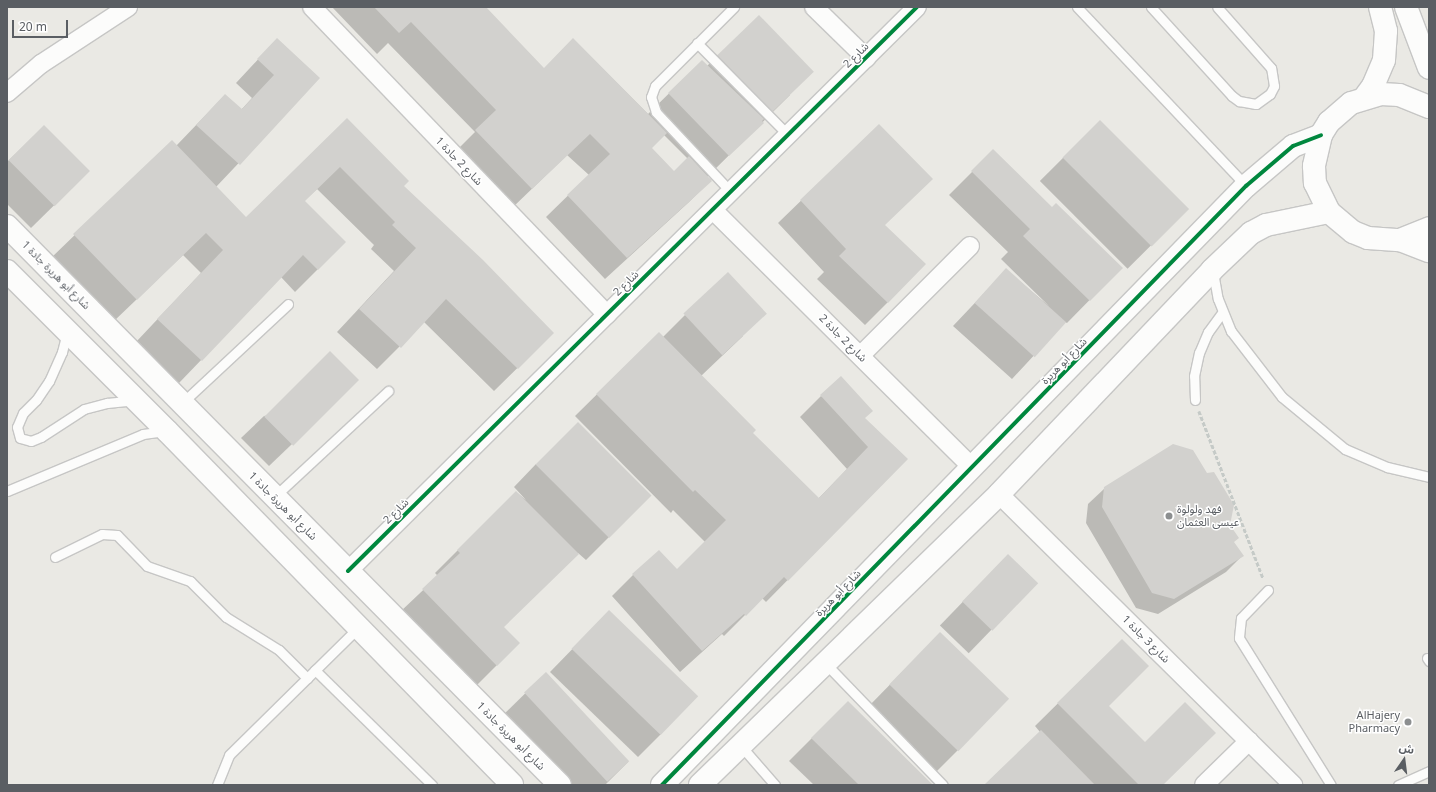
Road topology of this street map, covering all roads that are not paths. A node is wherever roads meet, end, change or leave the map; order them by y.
1 (128, 7) edge
2 (312, 7) edge
3 (734, 7) edge
4 (814, 7) edge
5 (917, 7) edge
6 (1077, 7) edge
7 (1151, 7) edge
8 (1217, 7) edge
9 (1380, 7) edge
10 (1406, 7) edge
11 (697, 43) junction
12 (866, 58) junction
13 (1429, 68) edge
14 (7, 93) edge
15 (1365, 97) junction
16 (1429, 107) edge
17 (1321, 134) junction
18 (788, 135) junction
19 (1246, 186) junction
20 (731, 192) junction
21 (713, 210) junction
22 (1329, 212) junction
23 (7, 226) edge
24 (1429, 228) edge
25 (1400, 240) junction
26 (970, 246) dead end
27 (1429, 250) edge
28 (1212, 270) junction
29 (7, 271) edge
30 (288, 304) dead end
31 (1222, 313) junction
32 (607, 315) junction
33 (67, 331) junction
34 (861, 355) junction
35 (388, 391) dead end
36 (136, 400) junction
37 (1195, 400) road end
38 (182, 403) junction
39 (167, 431) junction
40 (973, 468) junction
41 (1429, 477) edge
42 (7, 491) edge
43 (999, 494) junction
44 (274, 497) junction
45 (55, 557) dead end
46 (348, 571) junction
47 (1268, 590) road end
48 (359, 627) junction
49 (826, 664) junction
50 (315, 670) junction
51 (307, 678) junction
52 (1249, 741) junction
53 (740, 746) junction
54 (1429, 771) edge
55 (217, 785) edge
56 (432, 785) edge
57 (512, 785) edge
58 (560, 785) edge
59 (662, 785) edge
60 (701, 785) edge
61 (775, 785) edge
62 (943, 785) edge
63 (1204, 785) edge
64 (1293, 785) edge
65 (1331, 785) edge
66 (1398, 785) edge

1 - 14 street
2 - 32 street, شارع 2 جادة 1
3 - 11 lane
4 - 12 street
5 - 12 street, شارع 2
6 - 19 lane
7 - 8 lane
9 - 15 street
10 - 13 street
11 - 18 lane
11 - 20 lane
12 - 18 street, شارع 2
15 - 16 street
15 - 17 street
17 - 19 street, شارع أبو هريرة
17 - 22 street
18 - 20 street, شارع 2
19 - 40 street, شارع أبو هريرة
20 - 21 street, شارع 2
21 - 32 street, شارع 2
21 - 34 street, شارع 2 جادة 2
22 - 25 street
22 - 28 street
23 - 38 street, شارع أبو هريرة جادة 1
24 - 25 street
25 - 27 street
26 - 34 street
28 - 31 lane
28 - 43 street
29 - 33 street
30 - 38 lane
31 - 37 lane
31 - 41 lane
32 - 46 street, شارع 2
33 - 36 street
33 - 36 lane
34 - 40 street, شارع 2 جادة 2
35 - 44 lane
36 - 39 street
38 - 44 street, شارع أبو هريرة جادة 1
39 - 42 lane
39 - 48 street
40 - 59 street, شارع أبو هريرة
43 - 49 street
43 - 52 street, شارع 3 جادة 1
44 - 46 street, شارع أبو هريرة جادة 1
45 - 51 lane
46 - 58 street, شارع أبو هريرة جادة 1
47 - 65 lane
48 - 50 lane
48 - 57 street
49 - 53 street
49 - 62 lane
50 - 51 lane
50 - 56 lane
51 - 55 lane
52 - 63 street
52 - 64 street, شارع 3 جادة 1
53 - 60 street
53 - 61 lane
54 - 66 lane

